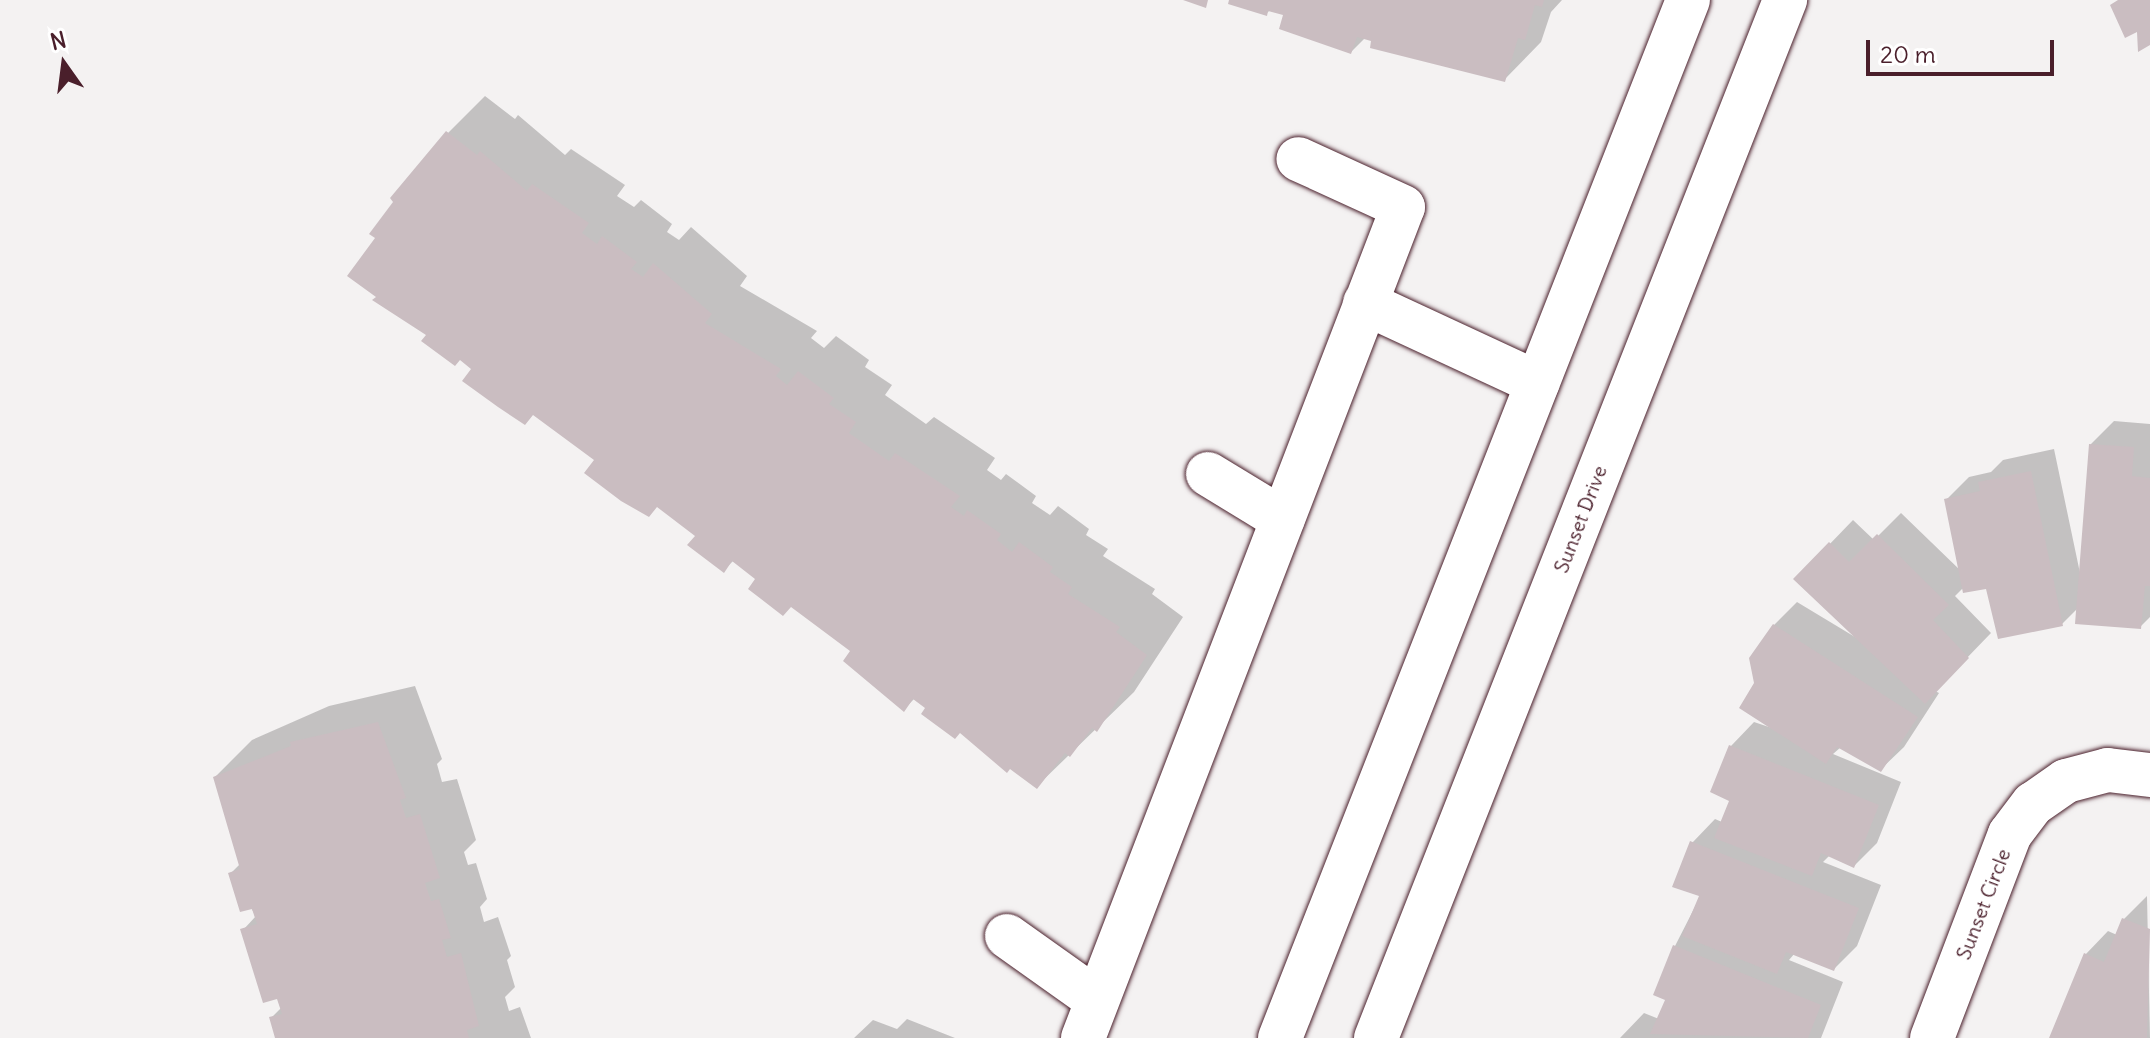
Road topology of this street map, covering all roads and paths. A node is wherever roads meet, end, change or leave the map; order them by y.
1 (1688, 0) edge
2 (1785, 0) edge
3 (1298, 159) dead end
4 (1365, 303) junction
5 (1537, 383) junction
6 (1208, 474) dead end
7 (1282, 519) junction
8 (2150, 775) edge
9 (1007, 936) dead end
10 (1090, 1019) edge
11 (1280, 1038) edge
12 (1376, 1038) edge
13 (1932, 1038) edge

1 - 5 street
2 - 12 street, Sunset Drive
3 - 4 street
4 - 5 street
4 - 7 street
5 - 11 street
6 - 7 street
7 - 10 street
8 - 13 street, Sunset Circle
9 - 10 street

